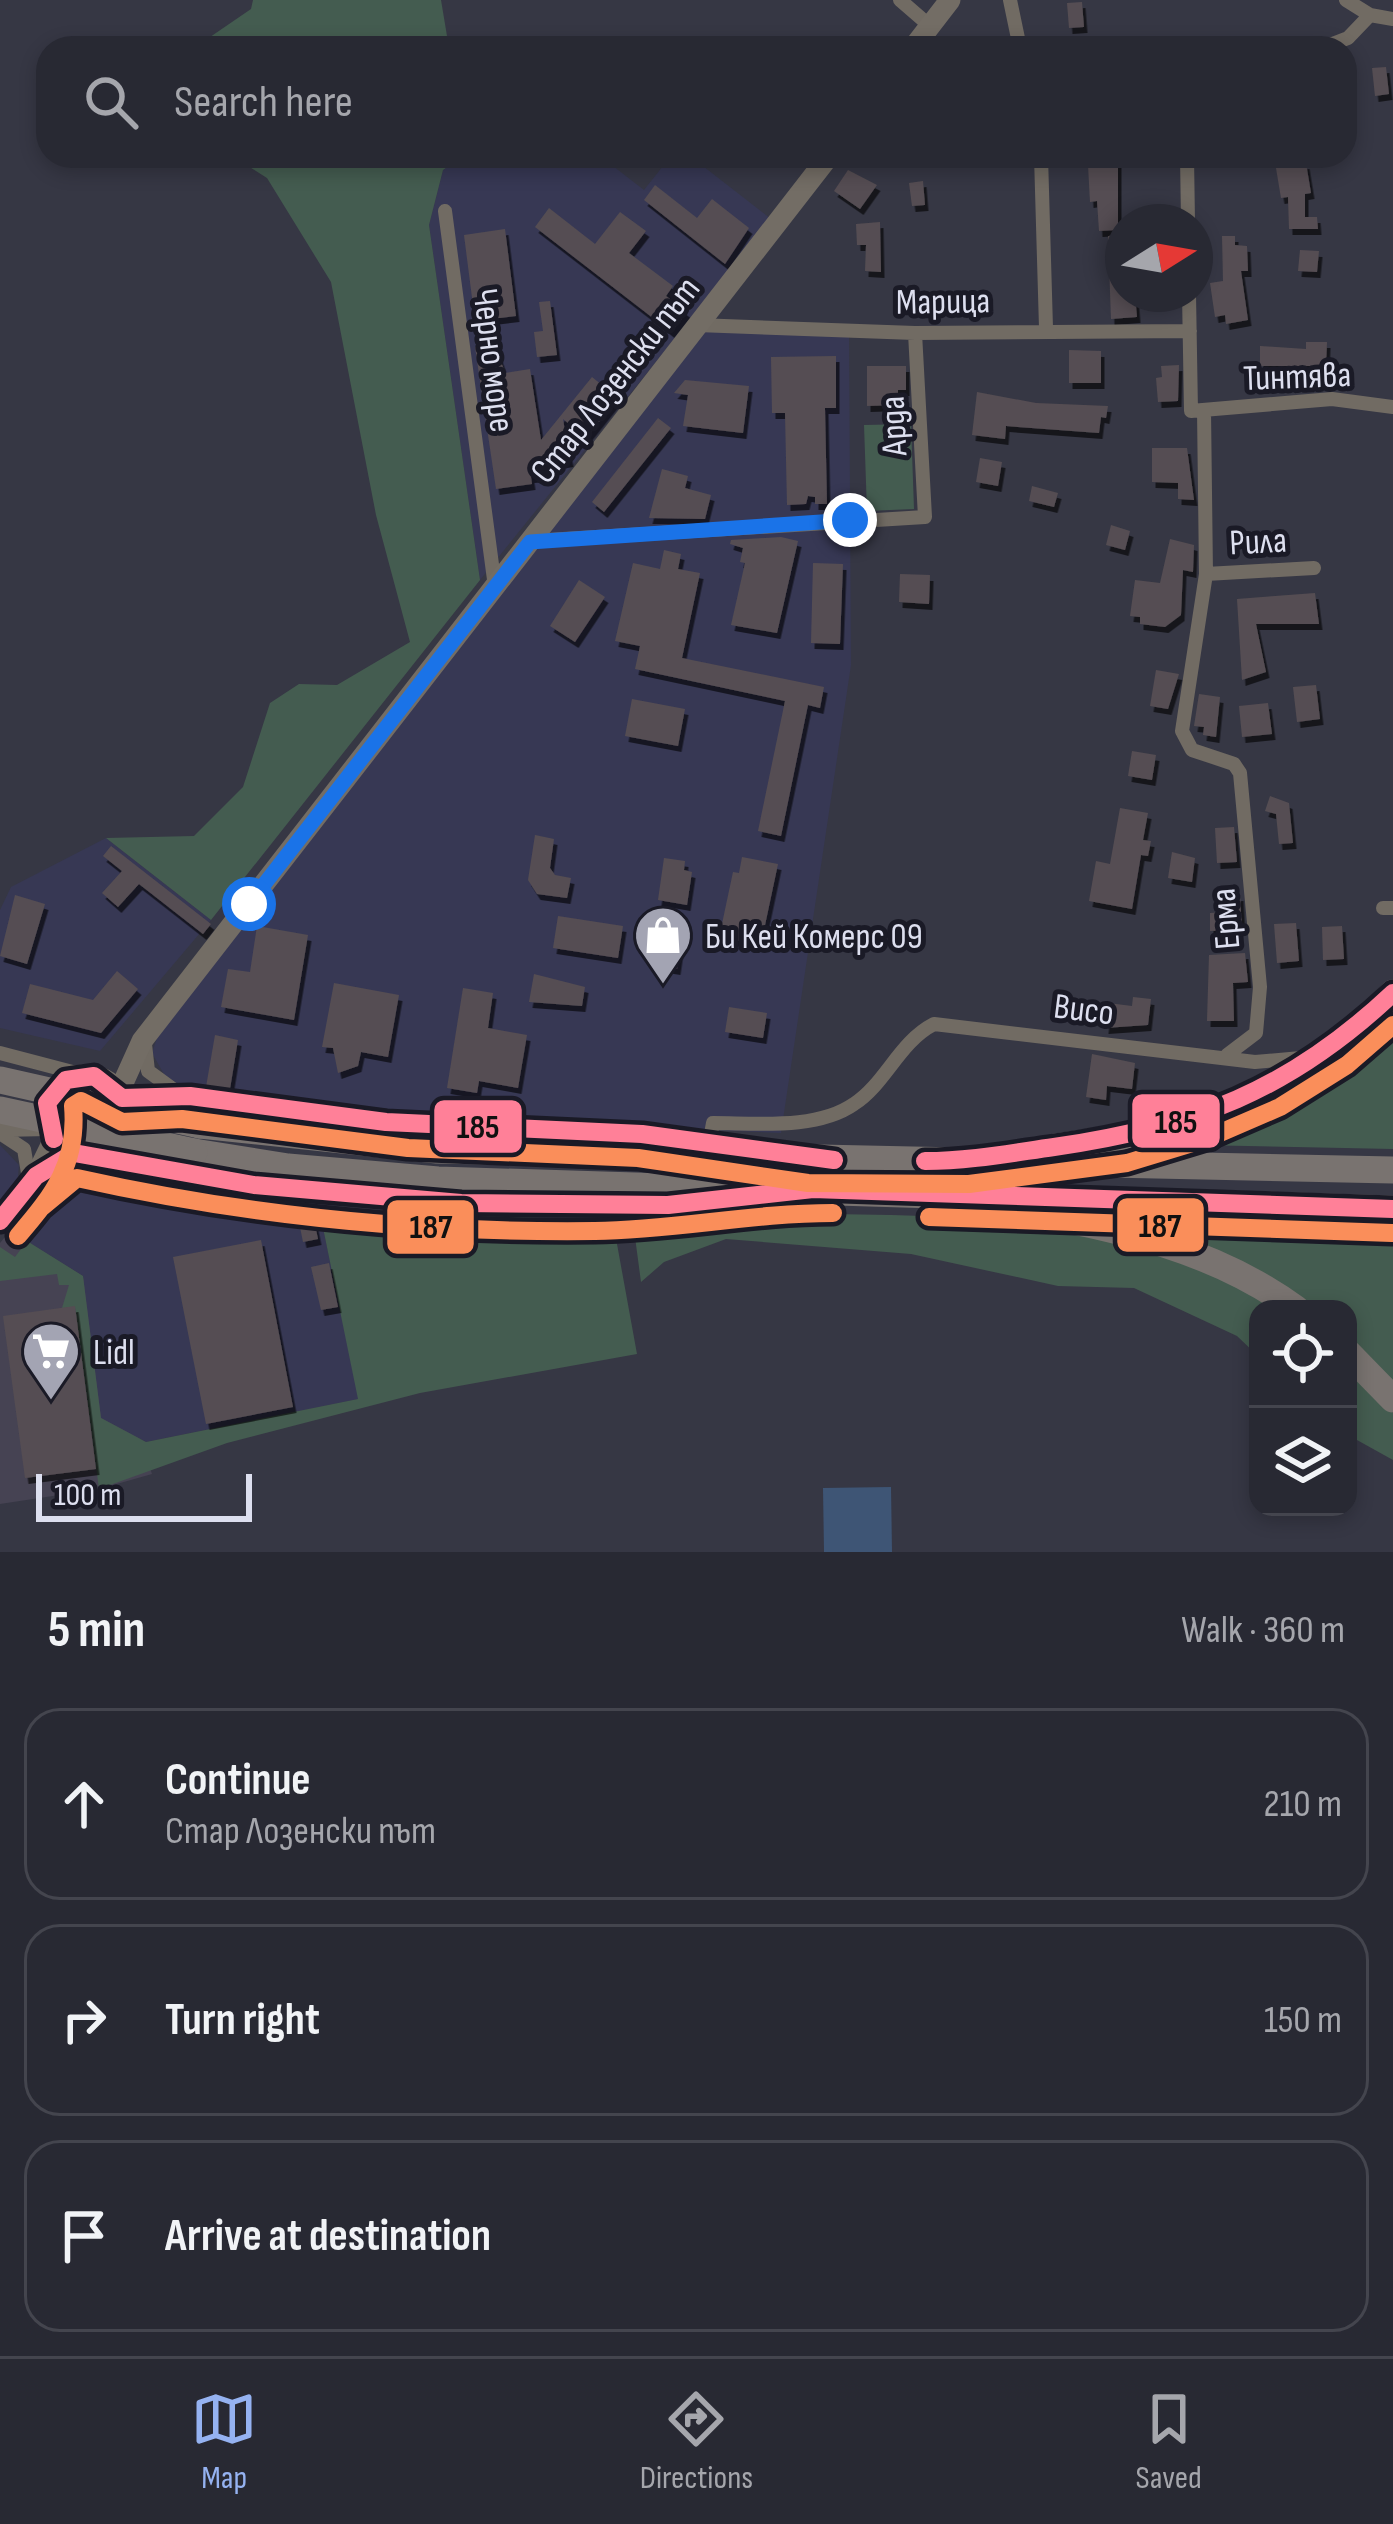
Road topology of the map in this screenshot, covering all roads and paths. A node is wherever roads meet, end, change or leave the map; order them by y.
1 (900, 0) edge
2 (950, 0) edge
3 (1010, 0) edge
4 (1346, 0) edge
5 (1370, 15) junction
6 (1393, 19) edge
7 (930, 26) junction
8 (922, 36) edge
9 (1018, 36) edge
10 (1342, 36) edge
11 (820, 168) edge
12 (1041, 168) edge
13 (1187, 168) edge
14 (1188, 204) edge
15 (446, 211) dead end
16 (1189, 312) edge
17 (697, 325) junction
18 (1046, 328) junction
19 (1190, 331) junction
20 (915, 333) junction
21 (1393, 407) edge
22 (1204, 410) junction
23 (530, 542) junction
24 (1313, 568) dead end
25 (1206, 574) junction
26 (495, 588) junction
27 (1393, 993) edge
28 (146, 1036) junction
29 (0, 1053) edge
30 (1227, 1055) junction
31 (1310, 1066) junction
32 (89, 1075) junction
33 (0, 1080) edge
34 (120, 1095) junction
35 (190, 1096) junction
36 (0, 1110) edge
37 (0, 1132) edge
38 (51, 1134) junction
39 (197, 1138) junction
40 (710, 1145) junction
41 (77, 1154) junction
42 (807, 1159) junction
43 (945, 1162) junction
44 (1393, 1169) edge
45 (29, 1185) junction
46 (813, 1189) junction
47 (932, 1192) junction
48 (1393, 1209) edge
49 (0, 1221) edge
50 (1282, 1300) edge
51 (1357, 1362) edge
52 (1393, 1399) edge

1 - 7 street
2 - 7 street
3 - 9 street
4 - 5 street
5 - 6 street
5 - 10 street
7 - 8 street
11 - 17 street, Стар Лозенски път
12 - 18 street
13 - 14 street
15 - 26 street, Черно море
16 - 19 street
17 - 20 street, Марица
17 - 23 street, Стар Лозенски път
18 - 19 street, Марица
18 - 20 street, Марица
19 - 22 street
20 - 23 street, Арда
21 - 22 street, Тинтява
22 - 25 street
23 - 26 street, Стар Лозенски път
24 - 25 street, Рила
25 - 30 street, Ерма
26 - 28 street, Стар Лозенски път
27 - 31 highway
28 - 32 street, Стар Лозенски път
28 - 34 street, Стар Лозенски път
28 - 35 street
29 - 32 street
30 - 31 street, Висо
30 - 40 street, Висо
31 - 43 highway
32 - 34 street
32 - 38 street
33 - 39 highway, bridge
34 - 35 street
34 - 41 street
35 - 40 street
36 - 39 highway, bridge
37 - 38 street
37 - 45 street
38 - 41 street
38 - 45 street
39 - 42 highway
39 - 46 highway
40 - 42 street
41 - 45 street
41 - 46 street
42 - 43 highway
43 - 44 highway
45 - 49 street
46 - 47 highway
47 - 48 highway
47 - 50 highway
51 - 52 highway

